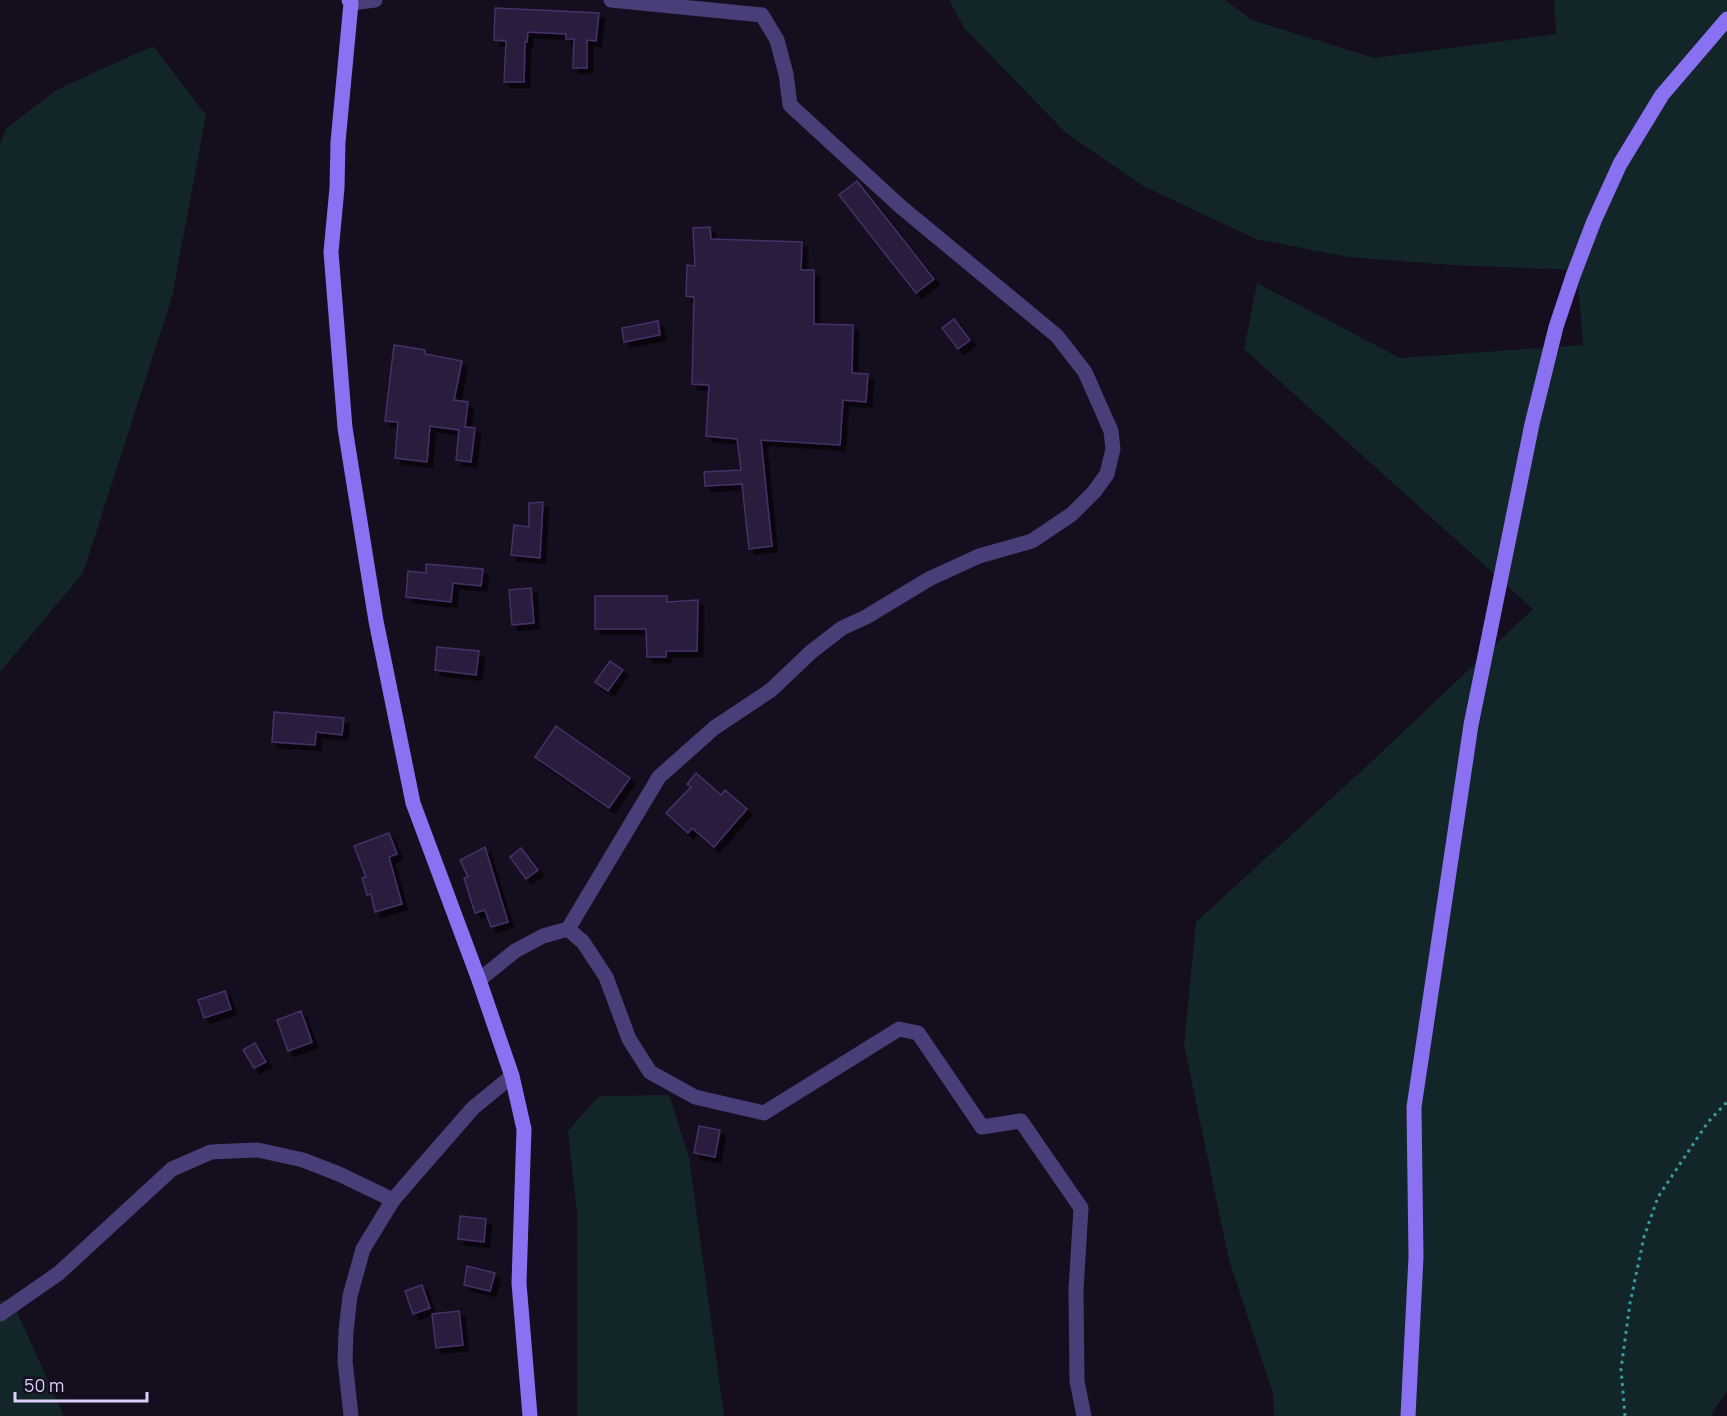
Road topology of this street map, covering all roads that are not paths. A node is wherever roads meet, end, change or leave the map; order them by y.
1 (375, 0) edge
2 (611, 0) edge
3 (350, 1) edge
4 (1727, 19) edge
5 (568, 929) junction
6 (479, 980) junction
7 (512, 1076) junction
8 (393, 1200) junction
9 (0, 1314) edge
10 (351, 1416) edge
11 (530, 1416) edge
12 (1084, 1416) edge
13 (1408, 1416) edge

1 - 3 street
2 - 5 street
3 - 6 street
4 - 13 street
5 - 6 street
5 - 12 street
6 - 7 street
7 - 8 street
7 - 11 street
8 - 9 street
8 - 10 street

